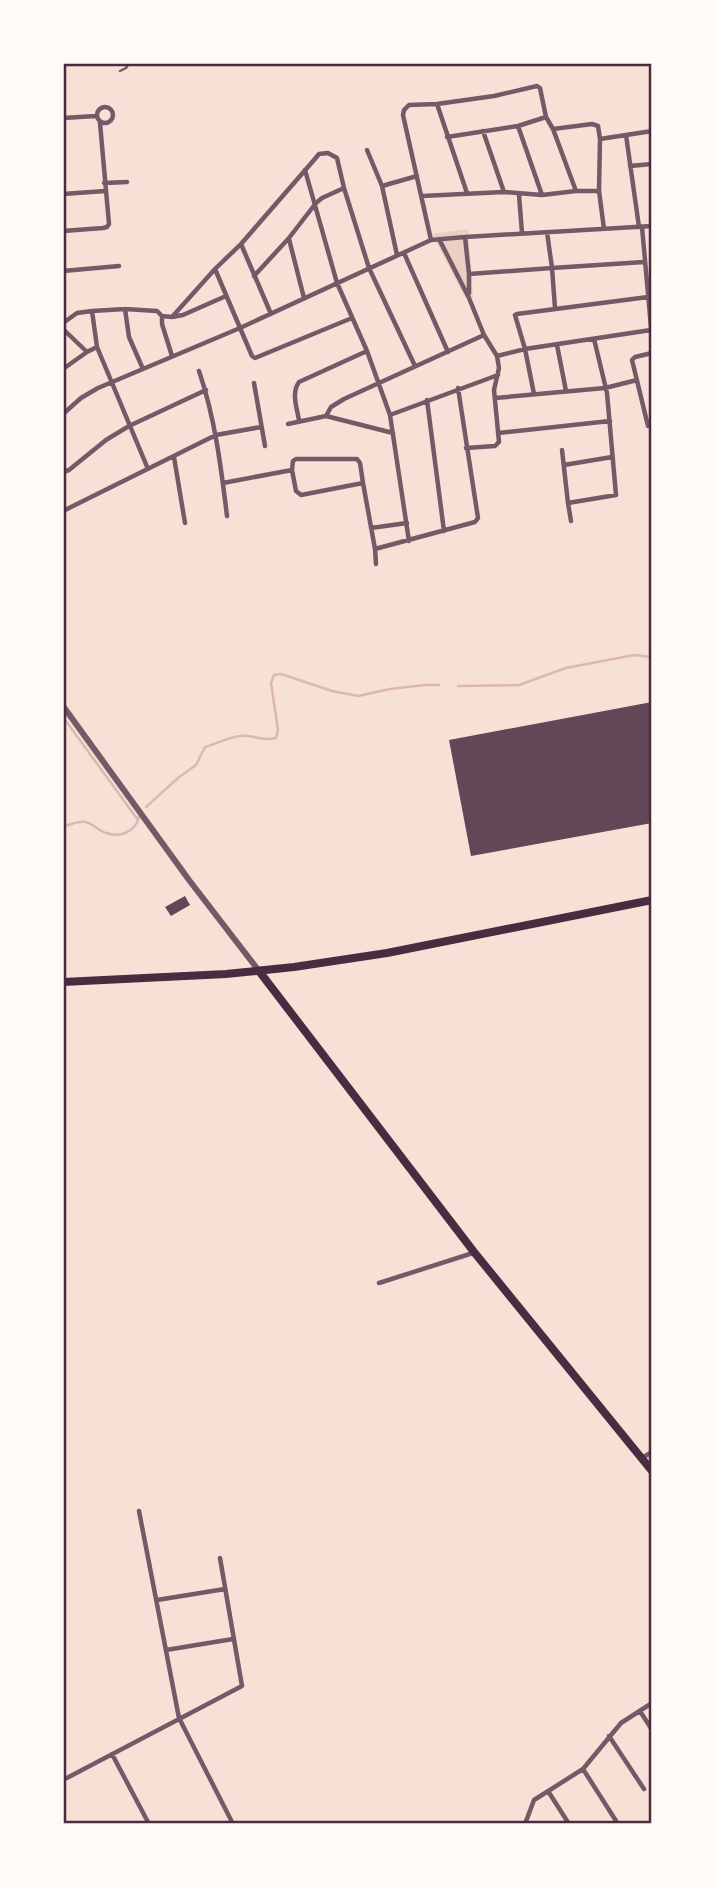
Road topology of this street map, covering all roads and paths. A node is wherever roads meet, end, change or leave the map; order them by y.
1 (129, 63) edge
2 (120, 71) dead end
3 (436, 104) junction
4 (96, 116) junction
5 (547, 117) junction
6 (63, 118) edge
7 (100, 122) junction
8 (518, 126) junction
9 (553, 129) junction
10 (483, 131) junction
11 (652, 131) edge
12 (626, 135) junction
13 (447, 137) junction
14 (600, 139) junction
15 (367, 150) dead end
16 (652, 164) edge
17 (630, 166) junction
18 (305, 170) junction
19 (417, 176) junction
20 (127, 182) dead end
21 (104, 183) junction
22 (382, 187) junction
23 (344, 188) junction
24 (105, 191) junction
25 (576, 191) junction
26 (599, 191) junction
27 (504, 192) junction
28 (63, 194) edge
29 (467, 194) junction
30 (520, 195) junction
31 (542, 195) junction
32 (422, 196) junction
33 (316, 203) junction
34 (652, 226) edge
35 (640, 227) junction
36 (604, 229) junction
37 (63, 231) edge
38 (547, 232) junction
39 (523, 233) junction
40 (465, 237) junction
41 (289, 238) junction
42 (432, 240) junction
43 (439, 240) junction
44 (241, 244) junction
45 (404, 253) junction
46 (397, 255) junction
47 (644, 261) junction
48 (119, 266) dead end
49 (369, 268) junction
50 (552, 268) junction
51 (215, 269) junction
52 (63, 271) edge
53 (469, 274) junction
54 (254, 276) junction
55 (337, 283) junction
56 (226, 296) junction
57 (648, 297) junction
58 (304, 298) junction
59 (469, 298) junction
60 (125, 309) junction
61 (555, 309) junction
62 (92, 311) junction
63 (271, 313) junction
64 (162, 316) junction
65 (172, 317) junction
66 (352, 318) junction
67 (63, 323) edge
68 (240, 327) junction
69 (63, 329) edge
70 (651, 330) edge
71 (484, 335) junction
72 (594, 338) junction
73 (652, 338) edge
74 (557, 345) junction
75 (97, 347) junction
76 (525, 349) junction
77 (367, 351) junction
78 (87, 352) junction
79 (448, 352) junction
80 (652, 352) edge
81 (172, 356) junction
82 (496, 356) junction
83 (415, 366) junction
84 (63, 369) edge
85 (143, 369) junction
86 (199, 371) dead end
87 (499, 375) junction
88 (637, 380) junction
89 (254, 383) dead end
90 (112, 384) junction
91 (379, 384) junction
92 (458, 388) junction
93 (606, 388) junction
94 (206, 390) junction
95 (566, 391) junction
96 (534, 394) junction
97 (495, 398) junction
98 (426, 400) junction
99 (652, 412) edge
100 (645, 413) junction
101 (63, 414) edge
102 (390, 415) junction
103 (326, 416) junction
104 (299, 420) junction
105 (610, 421) junction
106 (288, 424) dead end
107 (129, 426) junction
108 (648, 426) dead end
109 (261, 427) junction
110 (393, 433) junction
111 (498, 433) junction
112 (216, 435) junction
113 (265, 446) dead end
114 (466, 448) junction
115 (562, 450) dead end
116 (174, 457) junction
117 (612, 457) junction
118 (564, 465) junction
119 (148, 469) junction
120 (292, 470) junction
121 (63, 472) edge
122 (223, 483) junction
123 (363, 483) junction
124 (568, 503) junction
125 (63, 511) edge
126 (228, 516) dead end
127 (571, 521) dead end
128 (185, 523) dead end
129 (407, 523) junction
130 (371, 528) junction
131 (444, 531) junction
132 (409, 541) junction
133 (375, 550) junction
134 (376, 564) dead end
135 (63, 706) edge
136 (652, 900) edge
137 (260, 971) junction
138 (63, 982) edge
139 (474, 1252) junction
140 (379, 1283) dead end
141 (652, 1452) edge
142 (641, 1458) junction
143 (652, 1471) edge
144 (139, 1511) dead end
145 (220, 1558) dead end
146 (225, 1589) junction
147 (157, 1600) junction
148 (233, 1639) junction
149 (166, 1650) junction
150 (652, 1703) edge
151 (640, 1711) junction
152 (179, 1718) junction
153 (652, 1730) edge
154 (609, 1736) junction
155 (112, 1754) junction
156 (583, 1769) junction
157 (63, 1780) edge
158 (644, 1789) dead end
159 (548, 1791) junction
160 (149, 1824) edge
161 (233, 1824) edge
162 (525, 1824) edge
163 (569, 1824) edge
164 (618, 1824) edge

1 - 2 lane
3 - 5 street
3 - 13 street
3 - 19 street
4 - 6 street
4 - 7 street
4 - 7 street
5 - 8 street
5 - 9 street
7 - 21 street
8 - 10 street
8 - 31 street
9 - 14 street
9 - 25 street
10 - 13 street
10 - 27 street
11 - 12 street
12 - 14 street
12 - 17 street
13 - 29 street
14 - 26 street
15 - 22 street
16 - 17 street
17 - 35 street
18 - 23 street
18 - 33 street
18 - 44 street
19 - 22 street
19 - 32 street
20 - 21 street
21 - 24 street
22 - 46 street
23 - 33 street
23 - 49 street
24 - 28 street
24 - 37 street
25 - 26 street
25 - 31 street
26 - 36 street
27 - 29 street
27 - 30 street
29 - 32 street
30 - 31 street
30 - 39 street
32 - 42 street
33 - 41 street
33 - 55 street
34 - 35 street
35 - 36 street
35 - 47 street
36 - 38 street
38 - 39 street
38 - 50 street
39 - 40 street
40 - 43 street
40 - 53 street
41 - 54 street
41 - 58 street
42 - 43 street
42 - 45 street
43 - 59 street
44 - 51 street
44 - 54 street
45 - 46 street
45 - 79 street
46 - 49 street
47 - 50 street
47 - 57 street
48 - 52 street
49 - 55 street
49 - 83 street
50 - 53 street
50 - 61 street
51 - 56 street
51 - 65 street
53 - 59 street
54 - 63 street
55 - 58 street
55 - 66 street
56 - 65 street
56 - 68 street
57 - 61 street
57 - 70 street
58 - 63 street
59 - 71 street
60 - 62 street
60 - 64 street
60 - 85 street
61 - 76 street
62 - 67 street
62 - 75 street
63 - 68 street
64 - 65 street
64 - 81 street
66 - 68 street
66 - 77 street
68 - 81 street
69 - 78 street
70 - 72 street
70 - 73 street
71 - 79 street
71 - 82 street
72 - 74 street
72 - 93 street
74 - 76 street
74 - 95 street
75 - 78 street
75 - 90 street
76 - 82 street
76 - 96 street
77 - 91 street
77 - 104 street
78 - 84 street
79 - 83 street
80 - 88 street
81 - 85 street
82 - 87 street
83 - 91 street
85 - 90 street
86 - 94 street
87 - 92 street
87 - 97 street
88 - 93 street
88 - 100 street
89 - 109 street
90 - 101 street
90 - 107 street
91 - 102 street
91 - 103 street
92 - 98 street
92 - 114 street
93 - 95 street
93 - 105 street
94 - 107 street
94 - 112 street
95 - 96 street
96 - 97 street
97 - 111 street
98 - 102 street
98 - 131 street
99 - 100 street
100 - 108 street
102 - 110 street
103 - 104 street
103 - 110 street
104 - 106 street
105 - 111 street
105 - 117 street
107 - 119 street
107 - 121 street
109 - 112 street
109 - 113 street
110 - 129 street
111 - 114 street
112 - 116 street
112 - 122 street
114 - 131 street
115 - 118 street
116 - 119 street
116 - 128 street
117 - 118 street
117 - 124 street
118 - 124 street
119 - 125 street
120 - 122 street
120 - 123 street
120 - 123 street
122 - 126 street
123 - 130 street
124 - 127 street
129 - 130 street
129 - 132 street
130 - 133 street
131 - 132 street
132 - 133 street
133 - 134 street
135 - 137 street
136 - 137 main road
137 - 138 main road
137 - 139 main road
139 - 140 street
139 - 142 main road
141 - 142 street
142 - 143 main road
144 - 147 street
145 - 146 street
146 - 147 street
146 - 148 street
147 - 149 street
148 - 149 street
148 - 152 street
149 - 152 street
150 - 151 street
151 - 153 street
151 - 154 street
152 - 155 street
152 - 161 street
154 - 156 street
154 - 158 street
155 - 157 street
155 - 160 street
156 - 159 street
156 - 164 street
159 - 162 street
159 - 163 street

